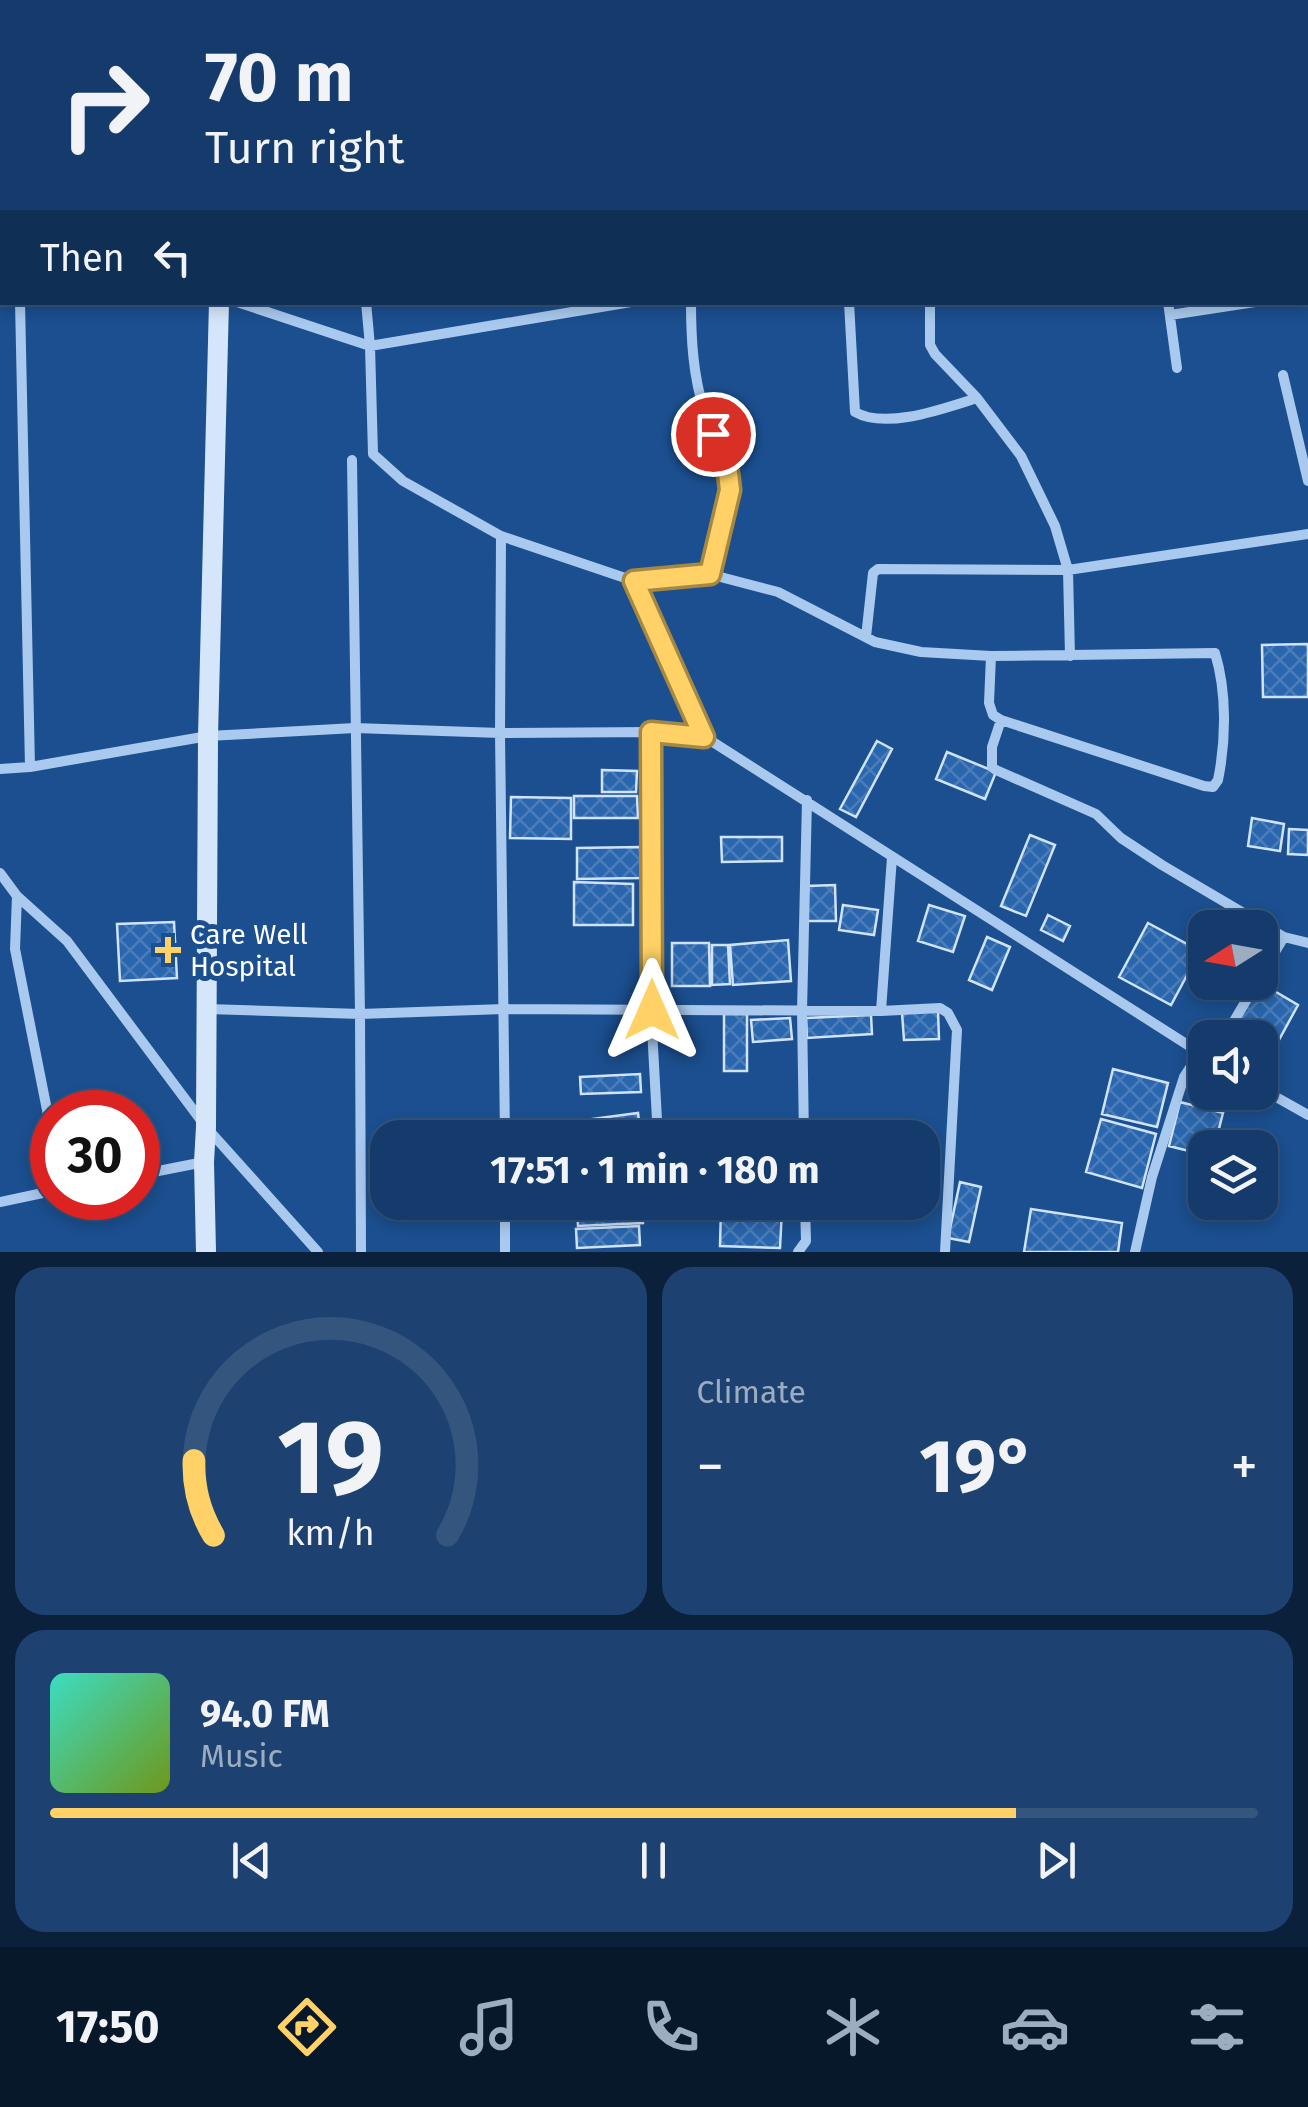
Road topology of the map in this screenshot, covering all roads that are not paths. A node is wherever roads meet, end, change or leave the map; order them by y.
1 (20, 305) edge
2 (219, 305) edge
3 (246, 305) edge
4 (366, 305) edge
5 (612, 305) edge
6 (691, 305) edge
7 (849, 305) edge
8 (930, 305) edge
9 (1168, 305) edge
10 (1235, 305) edge
11 (1170, 315) junction
12 (370, 346) junction
13 (1177, 368) dead end
14 (1283, 375) dead end
15 (977, 398) junction
16 (352, 460) dead end
17 (1308, 481) edge
18 (1308, 534) edge
19 (501, 536) junction
20 (1068, 570) junction
21 (710, 574) junction
22 (634, 581) junction
23 (866, 637) junction
24 (991, 656) junction
25 (1070, 656) junction
26 (1001, 720) junction
27 (355, 728) junction
28 (651, 732) junction
29 (500, 733) junction
30 (208, 736) junction
31 (704, 737) junction
32 (30, 767) junction
33 (0, 769) edge
34 (807, 800) junction
35 (892, 857) junction
36 (0, 873) edge
37 (17, 896) junction
38 (1284, 937) junction
39 (1308, 943) edge
40 (1278, 947) edge
41 (205, 1008) junction
42 (504, 1009) junction
43 (652, 1010) junction
44 (802, 1011) junction
45 (881, 1011) junction
46 (360, 1014) junction
47 (1188, 1047) edge
48 (1188, 1071) edge
49 (43, 1090) edge
50 (1278, 1098) edge
51 (1308, 1115) edge
52 (505, 1120) edge
53 (657, 1120) edge
54 (804, 1120) edge
55 (206, 1127) junction
56 (204, 1162) junction
57 (160, 1171) edge
58 (30, 1196) edge
59 (0, 1202) edge
60 (505, 1220) edge
61 (806, 1220) edge
62 (206, 1252) edge
63 (318, 1252) edge
64 (361, 1252) edge
65 (505, 1252) edge
66 (798, 1252) edge
67 (946, 1252) edge
68 (1135, 1252) edge

1 - 32 street
2 - 30 main road
3 - 12 street
4 - 12 street
5 - 12 street
6 - 21 street
7 - 15 street
8 - 15 street
9 - 11 street
10 - 11 street
11 - 13 street
12 - 19 street
14 - 17 street
15 - 20 street
16 - 27 street
18 - 20 street
19 - 22 street
19 - 29 street
20 - 23 street
20 - 25 street
21 - 22 street
21 - 23 street
22 - 31 street
23 - 24 street
24 - 25 street
24 - 26 street
25 - 26 street
26 - 38 street
27 - 29 street
27 - 30 street
27 - 46 street
28 - 29 street
28 - 31 street
28 - 43 street
29 - 42 street
30 - 32 street
30 - 41 main road
31 - 34 street
32 - 33 street
34 - 35 street
34 - 44 street
35 - 45 street
35 - 47 street
36 - 37 street
37 - 49 street
37 - 55 street
38 - 39 street
38 - 40 street
41 - 46 street
41 - 55 main road
42 - 43 street
42 - 46 street
42 - 52 street
43 - 44 street
43 - 53 street
44 - 45 street
44 - 54 street
45 - 67 street
46 - 64 street
48 - 68 street
50 - 51 street
55 - 56 main road
55 - 63 street
56 - 57 street
56 - 62 main road
58 - 59 street
60 - 65 street
61 - 66 street

